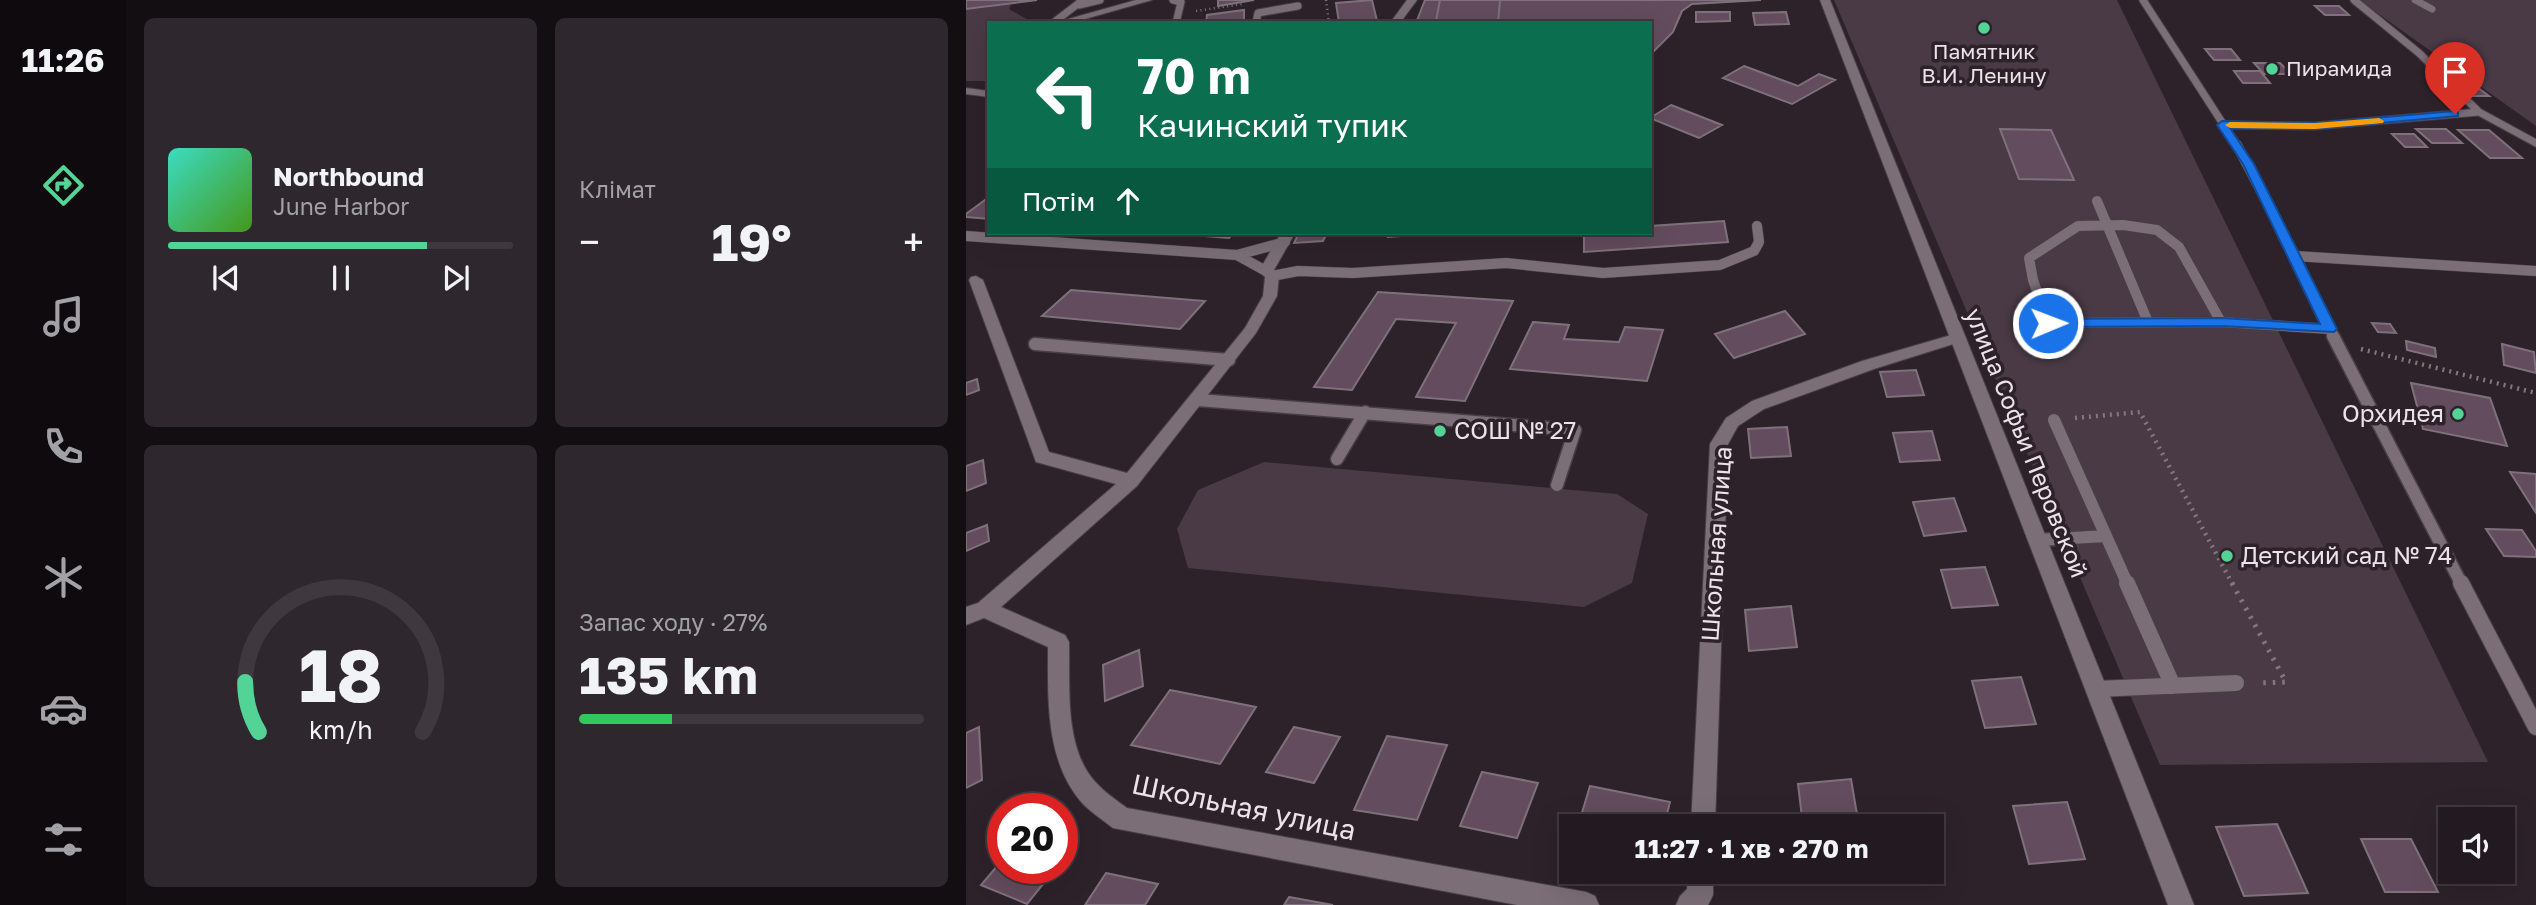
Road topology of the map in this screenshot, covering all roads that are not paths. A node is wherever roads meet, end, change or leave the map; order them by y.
1 (1100, 0) edge
2 (1146, 0) edge
3 (1173, 0) edge
4 (1412, 0) edge
5 (1825, 0) edge
6 (2143, 0) edge
7 (2354, 0) edge
8 (2415, 0) edge
9 (1081, 3) edge
10 (1298, 6) dead end
11 (2432, 9) dead end
12 (1058, 21) edge
13 (1064, 21) edge
14 (1176, 21) edge
15 (1256, 21) edge
16 (1396, 21) edge
17 (966, 91) edge
18 (987, 93) edge
19 (2479, 112) junction
20 (2222, 125) junction
21 (2536, 144) edge
22 (2097, 201) dead end
23 (1758, 226) dead end
24 (966, 236) edge
25 (1286, 237) edge
26 (1237, 255) junction
27 (2295, 256) junction
28 (2536, 271) edge
29 (1269, 273) junction
30 (971, 281) edge
31 (2148, 321) junction
32 (2221, 322) junction
33 (2330, 329) junction
34 (1958, 338) junction
35 (1035, 344) dead end
36 (1229, 360) junction
37 (1198, 400) junction
38 (1365, 412) junction
39 (2054, 420) road end
40 (1337, 459) dead end
41 (1131, 481) junction
42 (1557, 485) dead end
43 (2106, 536) junction
44 (2038, 540) junction
45 (975, 612) edge
46 (2236, 683) road end
47 (2173, 686) junction
48 (2096, 689) junction
49 (2536, 727) edge
50 (1704, 814) edge
51 (1700, 884) edge
52 (1586, 905) edge
53 (1689, 905) edge
54 (2181, 905) edge

1 - 9 lane
2 - 13 street
3 - 14 lane
4 - 16 street
5 - 34 street, улица Софьи Перовской
6 - 20 lane
7 - 19 lane
8 - 11 lane
9 - 12 lane
10 - 15 lane
17 - 18 street
19 - 20 lane
19 - 21 lane
20 - 27 lane
22 - 31 lane
23 - 29 lane
24 - 26 lane
25 - 26 lane
25 - 29 street
26 - 29 lane
27 - 28 lane
27 - 33 lane
29 - 36 street
30 - 41 street
31 - 32 lane
31 - 32 lane
32 - 33 lane
33 - 49 lane
34 - 44 street, улица Софьи Перовской
34 - 50 street, Школьная улица
35 - 36 lane
36 - 37 street
37 - 38 lane
37 - 41 street
38 - 40 lane
38 - 42 lane
39 - 43 lane
41 - 45 street
43 - 44 lane
43 - 47 lane
44 - 48 street, улица Софьи Перовской
45 - 52 street, Школьная улица
46 - 47 lane
47 - 48 lane
48 - 54 street, улица Софьи Перовской
51 - 53 street

